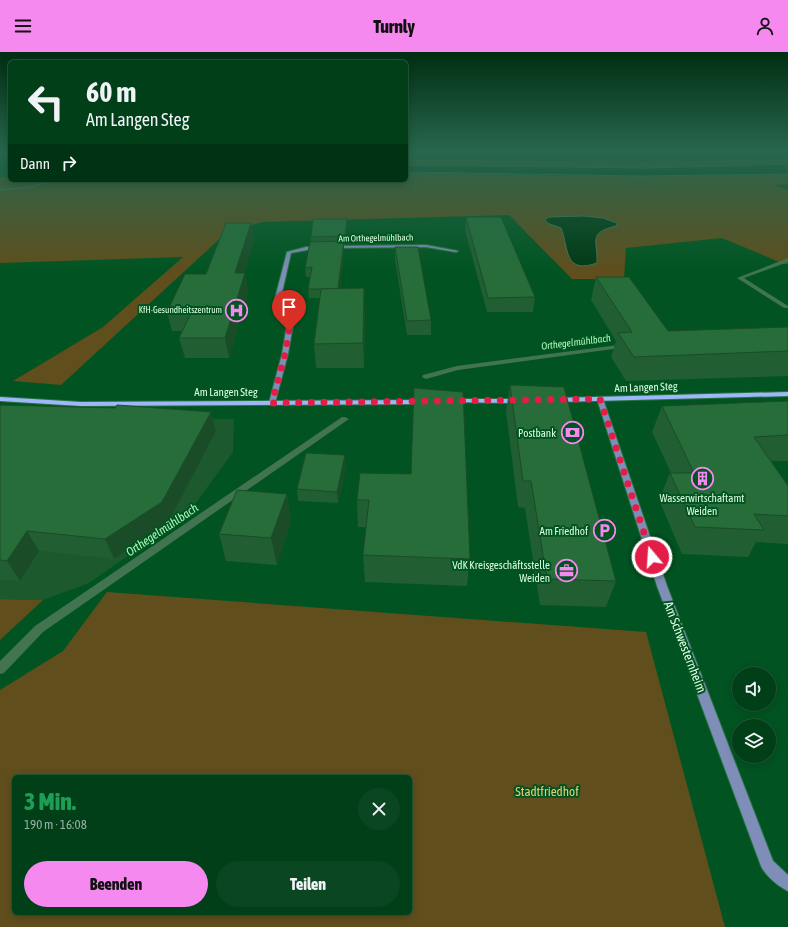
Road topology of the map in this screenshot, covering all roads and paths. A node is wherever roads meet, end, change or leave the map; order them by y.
1 (322, 247) edge
2 (330, 247) edge
3 (456, 251) dead end
4 (788, 394) edge
5 (0, 399) edge
6 (600, 399) junction
7 (553, 400) edge
8 (521, 401) edge
9 (427, 402) edge
10 (442, 402) edge
11 (272, 403) junction
12 (788, 884) edge

1 - 11 street
2 - 3 street, Am Orthegelmühlbach
4 - 6 street, Am Langen Steg
5 - 11 street, Am Langen Steg
6 - 7 street, Am Langen Steg
6 - 12 street, Am Schwesternheim
8 - 10 street
9 - 11 street, Am Langen Steg

